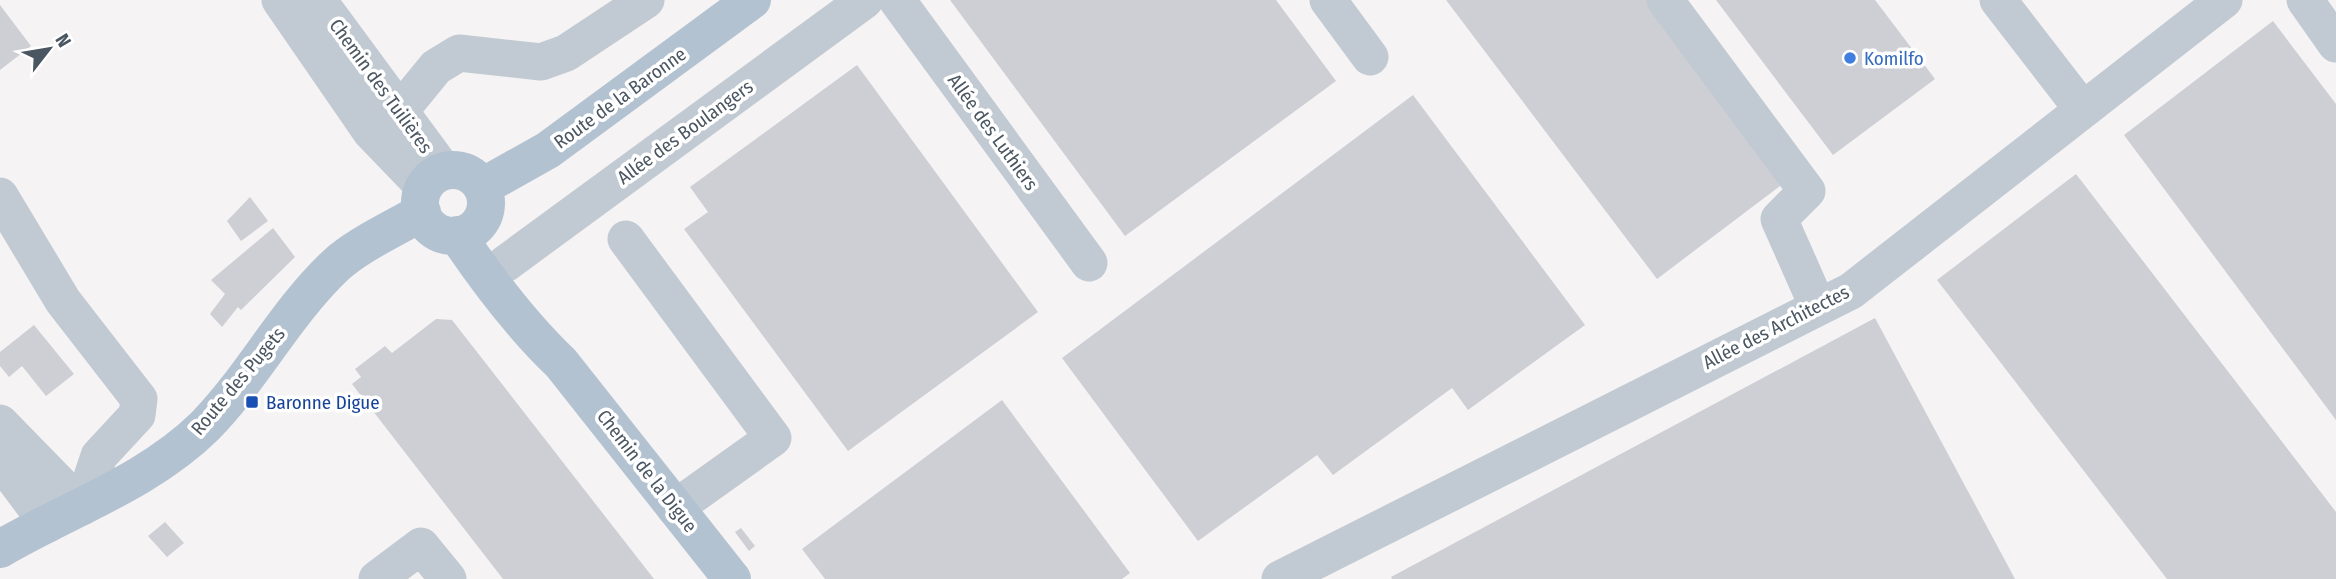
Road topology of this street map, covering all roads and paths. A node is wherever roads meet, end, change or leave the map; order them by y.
1 (280, 0) edge
2 (318, 0) edge
3 (646, 0) edge
4 (752, 0) edge
5 (865, 0) edge
6 (897, 0) edge
7 (1328, 0) edge
8 (1665, 0) edge
9 (1998, 0) edge
10 (2224, 0) edge
11 (2305, 0) edge
12 (2336, 44) edge
13 (1370, 57) dead end
14 (2083, 110) junction
15 (400, 111) junction
16 (430, 190) junction
17 (0, 196) edge
18 (474, 213) junction
19 (626, 239) dead end
20 (1089, 263) dead end
21 (505, 264) junction
22 (1818, 306) junction
23 (561, 363) junction
24 (0, 422) edge
25 (0, 460) edge
26 (82, 506) junction
27 (675, 508) junction
28 (48, 524) junction
29 (0, 549) edge
30 (377, 579) edge
31 (447, 579) edge
32 (732, 579) edge
33 (1280, 579) edge

1 - 16 street
2 - 15 street, Chemin des Tuilières
3 - 15 street
4 - 18 main road, Route de la Baronne
5 - 21 street, Allée des Boulangers
6 - 20 street, Allée des Luthiers
7 - 13 street
8 - 22 street
9 - 14 street
10 - 14 street, Allée des Architectes
11 - 12 street
14 - 22 street, Allée des Architectes
15 - 16 street, Chemin des Tuilières
16 - 18 main road
16 - 18 main road
16 - 26 main road, Route des Pugets
17 - 26 street
18 - 21 main road, Chemin de la Digue
18 - 23 main road, Chemin de la Digue
19 - 27 street
21 - 23 main road, Chemin de la Digue
22 - 33 street, Allée des Architectes
23 - 27 main road, Chemin de la Digue
24 - 26 street
25 - 28 street
26 - 28 main road, Route des Pugets
27 - 32 main road, Chemin de la Digue
28 - 29 main road, Route des Pugets
30 - 31 street

